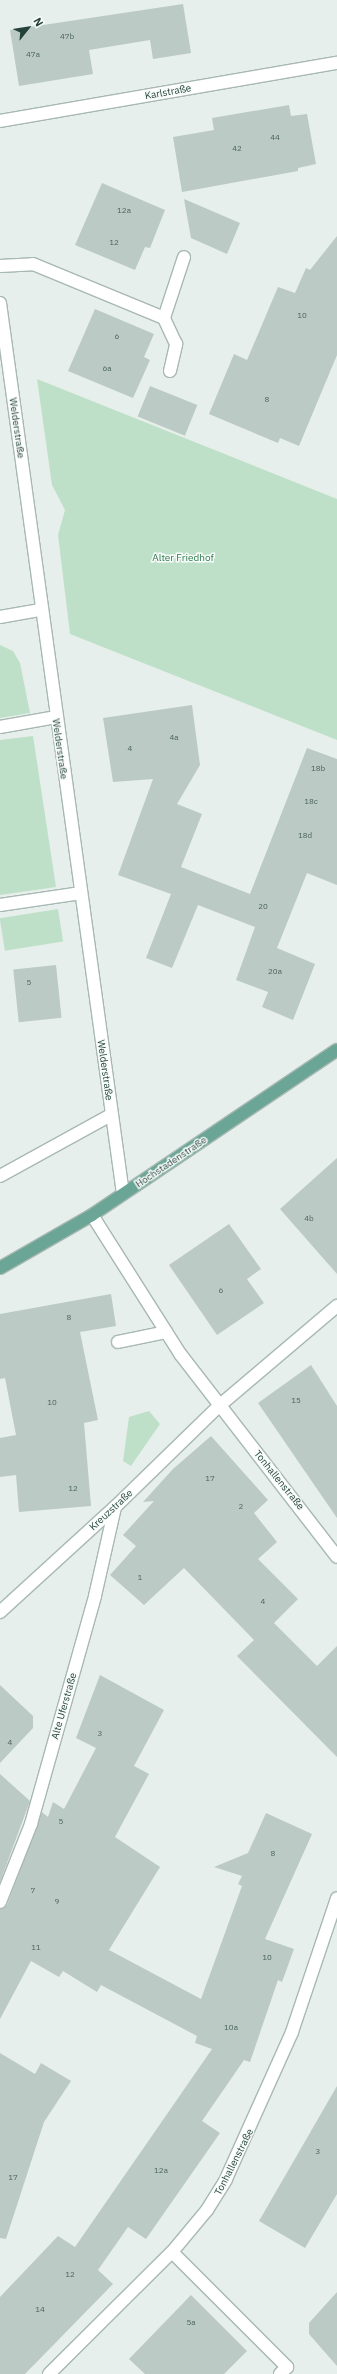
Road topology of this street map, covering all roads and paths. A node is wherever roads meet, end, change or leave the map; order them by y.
1 (337, 63) edge
2 (0, 121) edge
3 (184, 257) dead end
4 (0, 266) edge
5 (0, 303) edge
6 (164, 318) junction
7 (170, 371) dead end
8 (40, 610) junction
9 (0, 617) edge
10 (56, 718) junction
11 (0, 727) edge
12 (81, 893) junction
13 (0, 905) edge
14 (337, 1050) edge
15 (111, 1115) junction
16 (0, 1176) edge
17 (123, 1194) junction
18 (92, 1215) junction
19 (0, 1268) edge
20 (337, 1306) edge
21 (166, 1332) junction
22 (118, 1342) dead end
23 (219, 1406) junction
24 (115, 1507) junction
25 (337, 1557) edge
26 (0, 1612) edge
27 (337, 1898) edge
28 (0, 1902) edge
29 (172, 2252) junction
30 (49, 2374) edge
31 (280, 2374) edge

1 - 2 street, Karlstraße
3 - 6 street
4 - 6 street
5 - 8 street, Welderstraße
6 - 7 street
8 - 9 street
8 - 10 street, Welderstraße
10 - 11 street
10 - 12 street, Welderstraße
12 - 13 street
12 - 15 street, Welderstraße
14 - 17 main road, Hochstadenstraße
15 - 16 street
15 - 17 street, Welderstraße
17 - 18 main road, Hochstadenstraße
18 - 19 main road, Hochstadenstraße
18 - 21 street
20 - 23 street, Kreuzstraße
21 - 22 street
21 - 23 street
23 - 24 street, Kreuzstraße
23 - 25 street, Tonhallenstraße
24 - 26 street, Kreuzstraße
24 - 28 street, Alte Uferstraße
27 - 29 street, Tonhallenstraße
29 - 30 street, Tonhallenstraße
29 - 31 street

